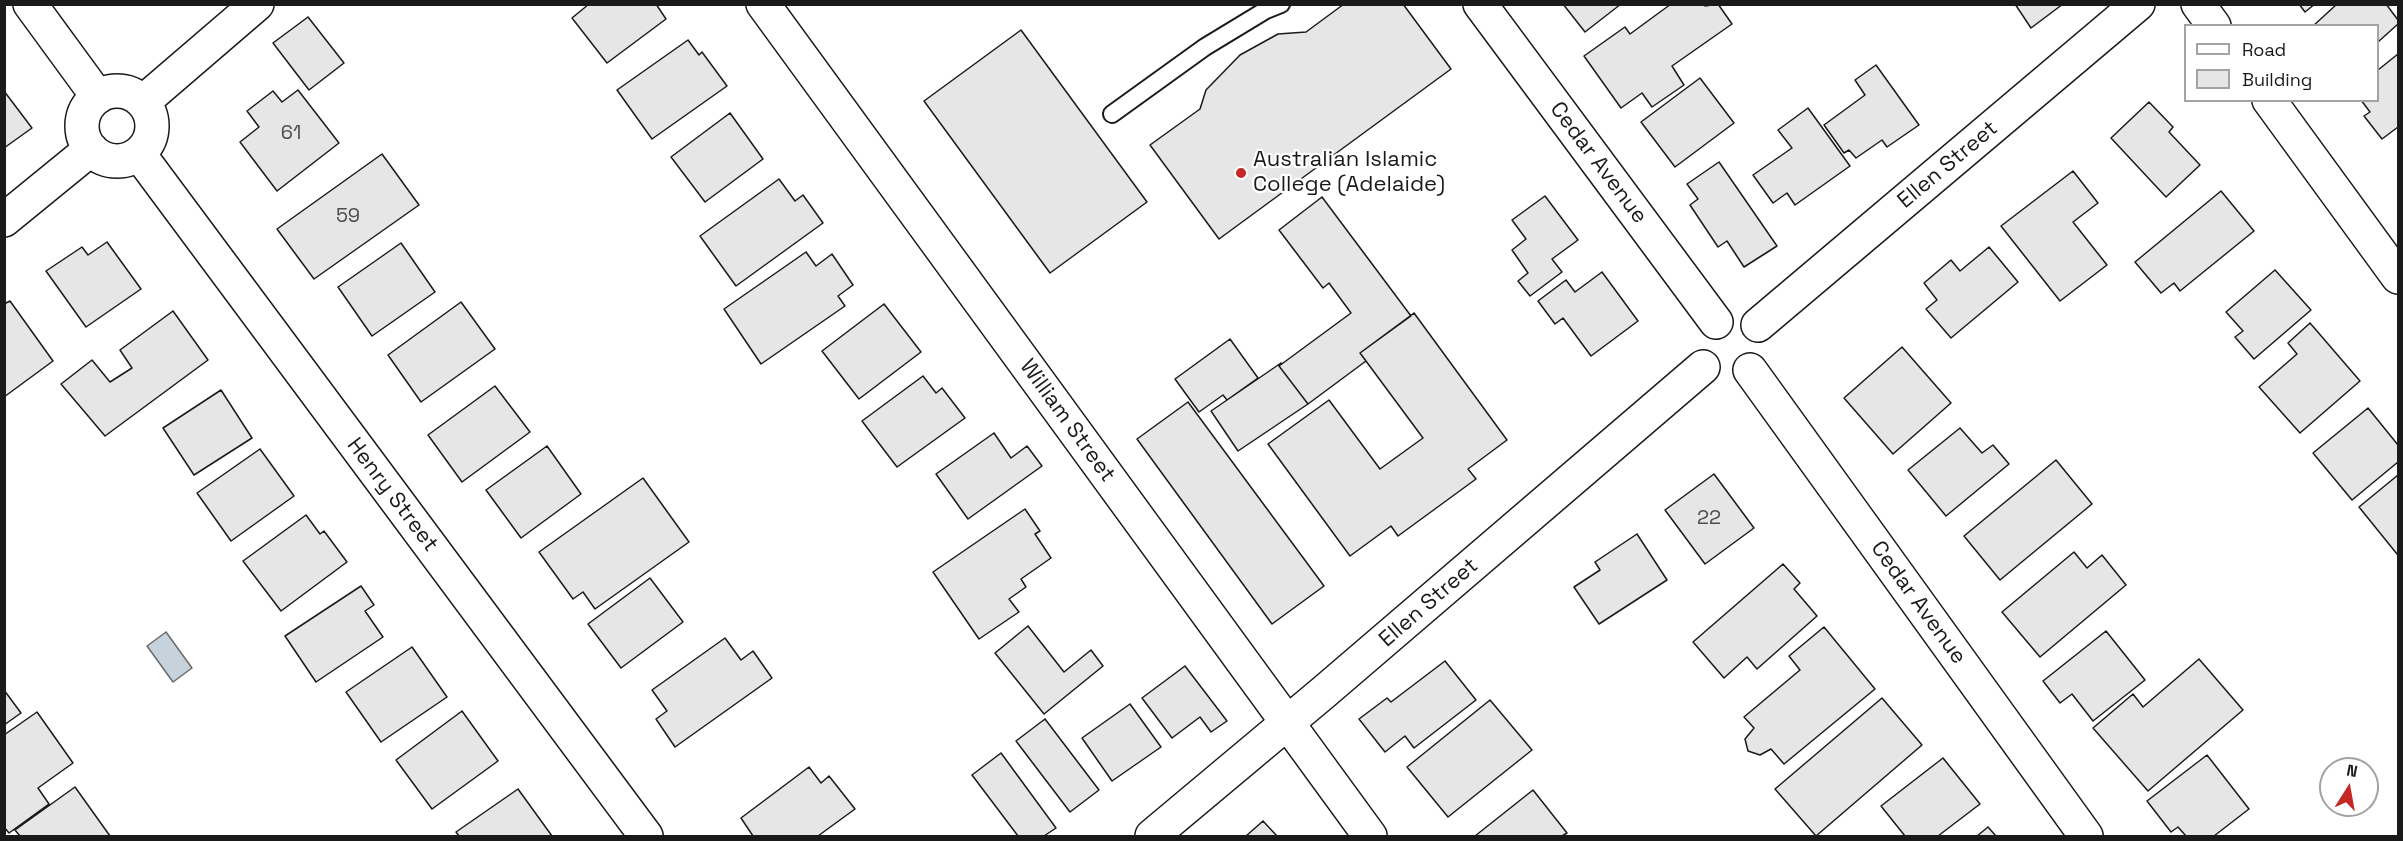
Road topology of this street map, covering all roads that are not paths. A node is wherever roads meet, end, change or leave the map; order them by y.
1 (30, 4) edge
2 (257, 4) edge
3 (764, 4) edge
4 (1281, 4) edge
5 (1480, 4) edge
6 (2138, 4) edge
7 (2198, 4) edge
8 (2213, 24) edge
9 (98, 97) junction
10 (143, 102) junction
11 (2270, 102) edge
12 (1112, 114) dead end
13 (91, 149) junction
14 (139, 154) junction
15 (4, 220) edge
16 (2398, 277) edge
17 (1716, 322) junction
18 (1758, 325) junction
19 (1703, 367) junction
20 (1750, 370) junction
21 (1287, 722) junction
22 (646, 837) edge
23 (1152, 837) edge
24 (1370, 837) edge
25 (2086, 837) edge

1 - 9 street
2 - 10 street
3 - 21 street, William Street
4 - 12 lane
5 - 17 street, Cedar Avenue
6 - 18 street, Ellen Street
7 - 8 street
9 - 10 street
9 - 13 street
10 - 14 street
11 - 16 street
13 - 14 street
13 - 15 street
14 - 22 street, Henry Street
17 - 18 street
17 - 19 street
18 - 20 street
19 - 20 street
19 - 21 street, Ellen Street
20 - 25 street, Cedar Avenue
21 - 23 street, Ellen Street
21 - 24 street, William Street

